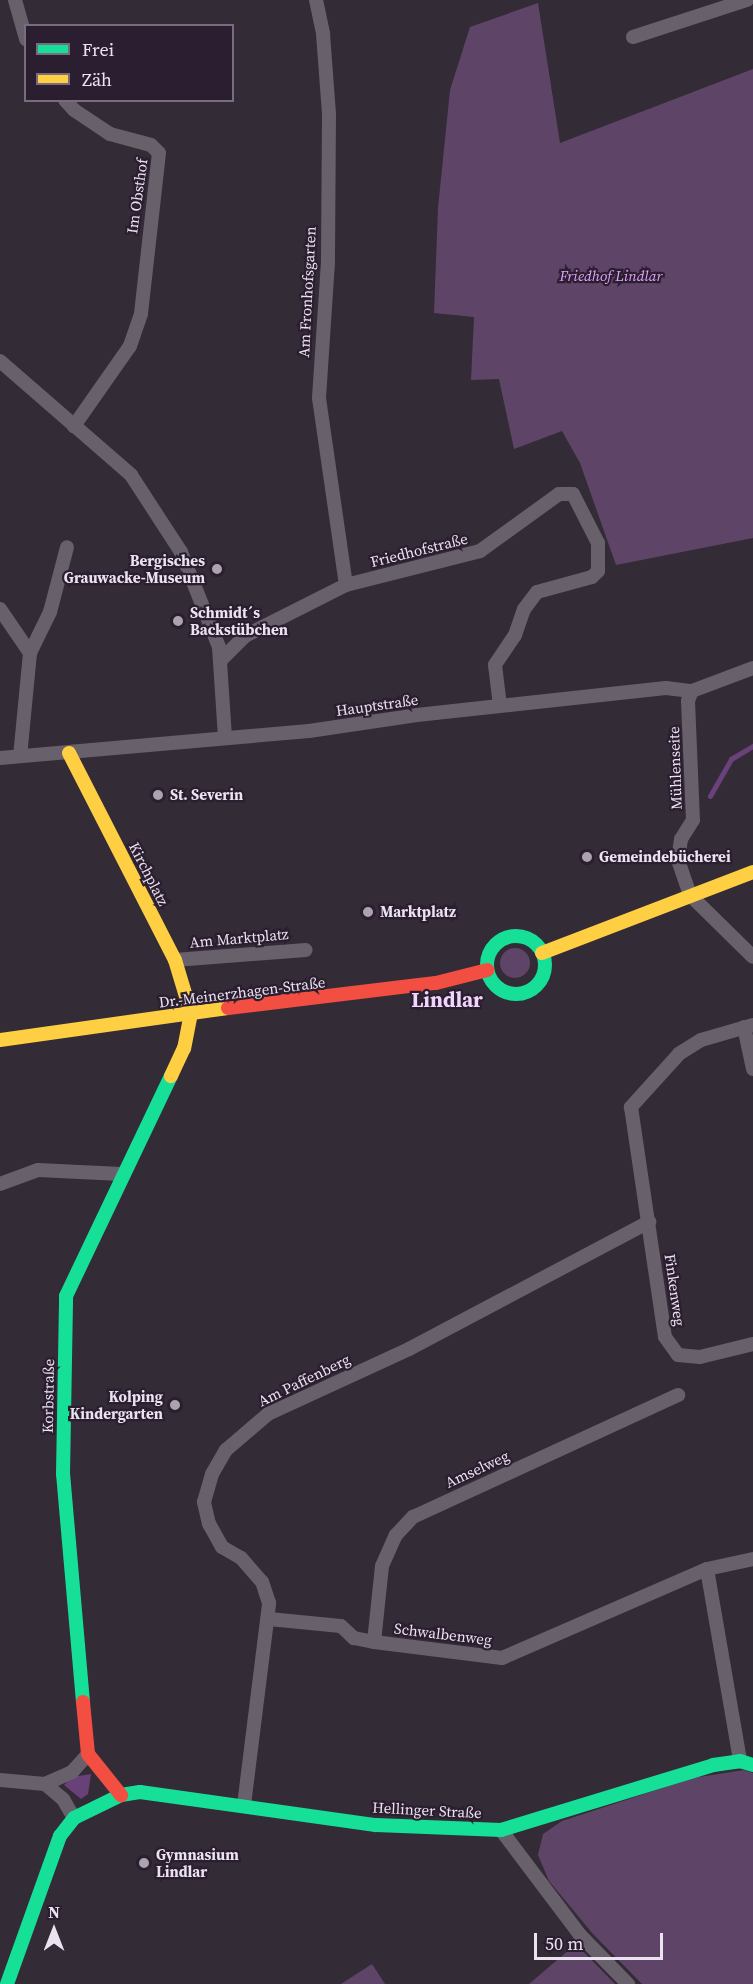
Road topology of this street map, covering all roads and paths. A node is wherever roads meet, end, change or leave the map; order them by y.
1 (15, 0) edge
2 (316, 0) edge
3 (747, 0) edge
4 (24, 32) edge
5 (633, 37) dead end
6 (67, 102) edge
7 (2, 370) edge
8 (318, 384) junction
9 (304, 386) dead end
10 (74, 426) junction
11 (67, 548) dead end
12 (346, 585) junction
13 (2, 618) edge
14 (215, 633) junction
15 (245, 636) junction
16 (30, 654) junction
17 (220, 661) junction
18 (753, 668) edge
19 (692, 691) junction
20 (500, 705) junction
21 (225, 737) junction
22 (69, 753) junction
23 (20, 756) junction
24 (0, 758) edge
25 (753, 872) edge
26 (690, 895) junction
27 (306, 950) dead end
28 (542, 953) junction
29 (753, 957) edge
30 (175, 960) junction
31 (487, 970) junction
32 (191, 1013) junction
33 (749, 1026) edge
34 (0, 1040) edge
35 (753, 1069) edge
36 (121, 1174) junction
37 (0, 1184) edge
38 (650, 1222) junction
39 (753, 1344) edge
40 (678, 1395) dead end
41 (753, 1559) edge
42 (707, 1569) junction
43 (269, 1619) junction
44 (374, 1642) junction
45 (88, 1754) junction
46 (746, 1763) edge
47 (0, 1780) edge
48 (45, 1784) junction
49 (121, 1795) junction
50 (244, 1805) junction
51 (74, 1818) junction
52 (501, 1830) junction
53 (7, 1984) edge
54 (628, 1984) edge

1 - 4 street
2 - 8 street, Am Fronhofsgarten
3 - 5 street
6 - 10 street, Im Obsthof
7 - 10 street
8 - 9 street
8 - 12 street, Am Fronhofsgarten
10 - 14 street
11 - 16 street
12 - 15 street, Friedhofstraße
12 - 20 street, Friedhofstraße
13 - 16 street
14 - 15 street
14 - 17 street
15 - 17 street, Friedhofstraße
16 - 23 street
17 - 21 street
18 - 19 street, Hauptstraße
19 - 20 street, Hauptstraße
19 - 26 street, Mühlenseite
20 - 21 street, Hauptstraße
21 - 22 street, Hauptstraße
22 - 23 street, Hauptstraße
22 - 30 street, Kirchplatz
23 - 24 street, Hauptstraße
25 - 26 street
26 - 28 street
26 - 29 street, Mühlenseite
27 - 30 street, Am Marktplatz
28 - 31 street
28 - 31 street
30 - 32 street, Kirchplatz
31 - 32 street, Dr.-Meinerzhagen-Straße
32 - 34 street, Dr.-Meinerzhagen-Straße
32 - 36 street, Korbstraße
33 - 35 street
33 - 38 street
36 - 37 street
36 - 45 street, Korbstraße
38 - 39 street, Finkenweg
38 - 43 street, Am Paffenberg
40 - 44 street, Amselweg
41 - 42 street, Schwalbenweg
42 - 44 street, Schwalbenweg
42 - 46 street
43 - 44 street, Schwalbenweg
43 - 50 street, Am Paffenberg
45 - 48 street
45 - 49 street
46 - 52 street, Hellinger Straße
47 - 48 street
48 - 51 street
49 - 50 street, Hellinger Straße
49 - 51 street, Hellinger Straße
50 - 52 street, Hellinger Straße
51 - 53 street
52 - 54 street

